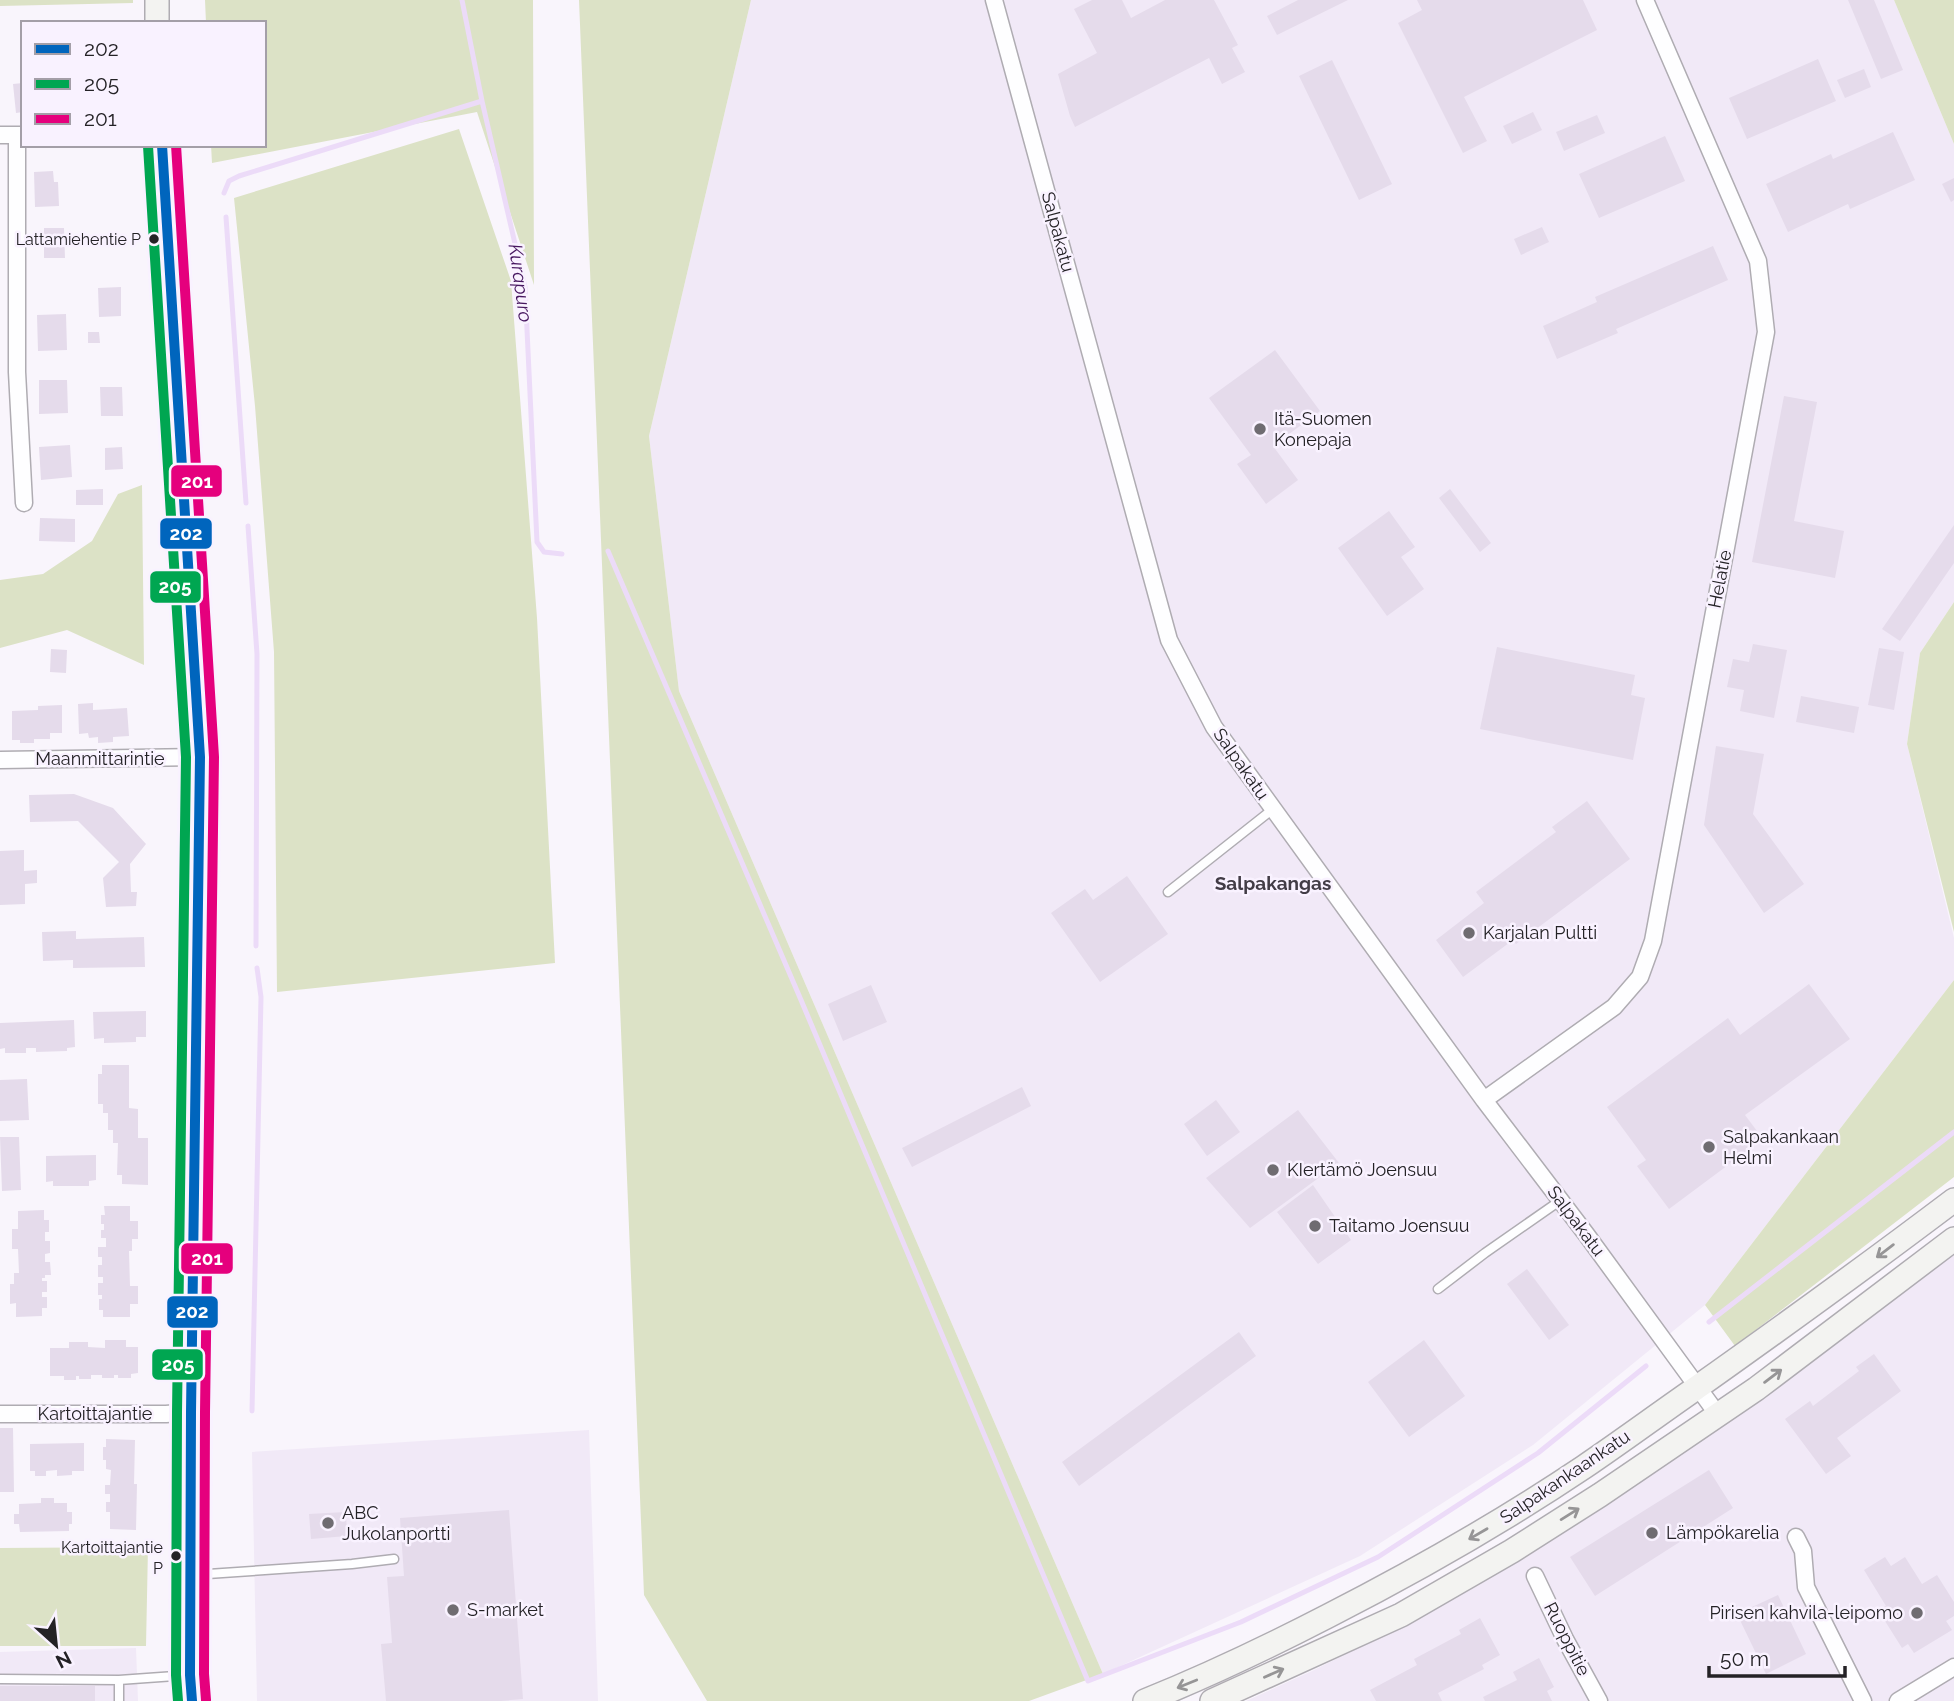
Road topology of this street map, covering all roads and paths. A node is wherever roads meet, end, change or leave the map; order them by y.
1 (157, 0) edge
2 (994, 0) edge
3 (1645, 0) edge
4 (157, 21) edge
5 (13, 135) edge
6 (162, 147) edge
7 (8, 373) edge
8 (24, 503) dead end
9 (200, 757) junction
10 (0, 760) edge
11 (1273, 809) junction
12 (1168, 892) dead end
13 (1484, 1100) junction
14 (1561, 1200) junction
15 (1954, 1200) edge
16 (1954, 1239) edge
17 (1438, 1289) dead end
18 (1698, 1387) junction
19 (191, 1412) junction
20 (0, 1414) edge
21 (1718, 1415) junction
22 (1796, 1537) dead end
23 (394, 1559) dead end
24 (190, 1575) junction
25 (1535, 1576) dead end
26 (1954, 1667) edge
27 (190, 1675) junction
28 (0, 1679) edge
29 (119, 1680) junction
30 (119, 1701) edge
31 (192, 1701) edge
32 (1145, 1701) edge
33 (1212, 1701) edge
34 (1599, 1701) edge
35 (1863, 1701) edge
36 (1898, 1701) edge

1 - 4 main road
2 - 11 street, Salpakatu
3 - 13 street, Helatie
5 - 7 street
6 - 9 main road
7 - 8 street
9 - 10 street, Maanmittarintie
9 - 19 main road
11 - 12 lane
11 - 13 street, Salpakatu
13 - 14 street, Salpakatu
14 - 17 lane
14 - 18 street, Salpakatu
15 -> 18 main road, Salpakankaankatu
21 -> 16 main road, Salpakankaankatu
18 - 21 street, Salpakatu
18 -> 32 main road, Salpakankaankatu
19 - 20 street, Kartoittajantie
19 - 24 main road
33 -> 21 main road, Salpakankaankatu
22 - 35 street
23 - 24 lane
24 - 27 main road
25 - 34 street, Ruoppitie
26 - 36 street
27 - 29 lane
27 - 31 main road
28 - 29 lane
29 - 30 lane

